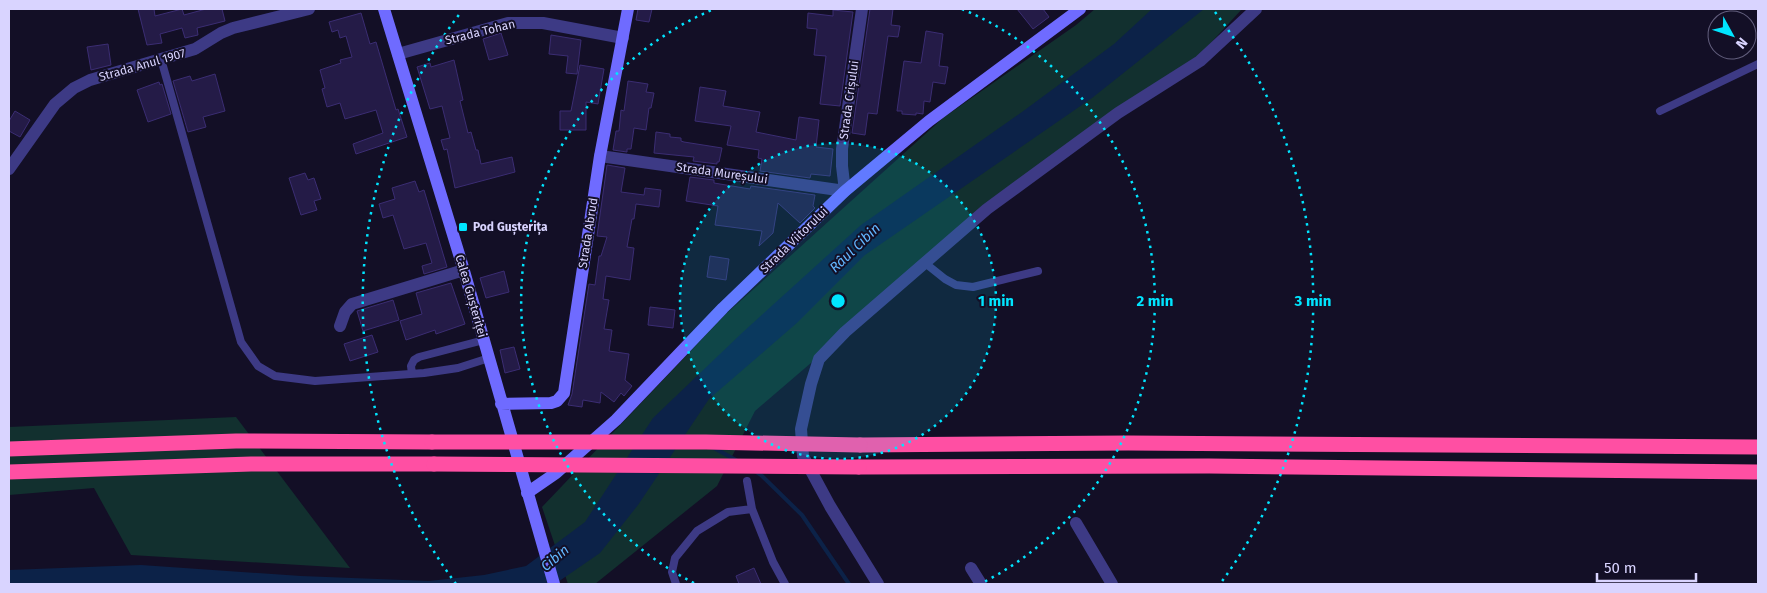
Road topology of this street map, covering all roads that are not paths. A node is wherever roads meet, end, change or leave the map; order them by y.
1 (310, 9) edge
2 (384, 9) edge
3 (628, 9) edge
4 (862, 9) edge
5 (1080, 9) edge
6 (1256, 9) edge
7 (623, 38) junction
8 (398, 54) junction
9 (161, 59) junction
10 (1758, 64) edge
11 (1660, 111) dead end
12 (600, 156) junction
13 (9, 170) edge
14 (845, 190) junction
15 (925, 263) junction
16 (464, 270) junction
17 (1038, 271) dead end
18 (340, 326) dead end
19 (484, 340) junction
20 (489, 358) junction
21 (412, 374) junction
22 (501, 404) junction
23 (1758, 447) edge
24 (9, 449) edge
25 (9, 472) edge
26 (1758, 472) edge
27 (747, 481) dead end
28 (527, 493) junction
29 (752, 510) junction
30 (1076, 523) dead end
31 (971, 568) dead end
32 (554, 584) edge
33 (676, 584) edge
34 (785, 584) edge
35 (878, 584) edge
36 (980, 584) edge
37 (1112, 584) edge

1 - 9 street, Strada Anul 1907
2 - 8 street, Calea Gușteriței
3 - 7 street, Strada Abrud
4 - 14 street, Strada Crișului
5 - 14 street, Strada Viitorului
6 - 15 street
7 - 8 street, Strada Tohan
7 - 12 street, Strada Abrud
8 - 16 street, Calea Gușteriței
9 - 13 street, Strada Anul 1907
9 - 21 lane
10 - 11 lane
12 - 14 street, Strada Mureșului
12 - 22 street, Strada Abrud
14 - 28 street, Strada Viitorului
15 - 17 lane
15 - 35 street
16 - 18 street
16 - 19 street, Calea Gușteriței
19 - 20 street, Calea Gușteriței
19 - 21 lane
20 - 21 lane
20 - 22 street, Calea Gușteriței
22 - 28 street, Calea Gușteriței
23 - 24 highway, bridge
25 - 26 highway, bridge
27 - 29 lane
28 - 32 street, Calea Gușteriței
29 - 33 lane
29 - 34 lane
30 - 37 street
31 - 36 street

